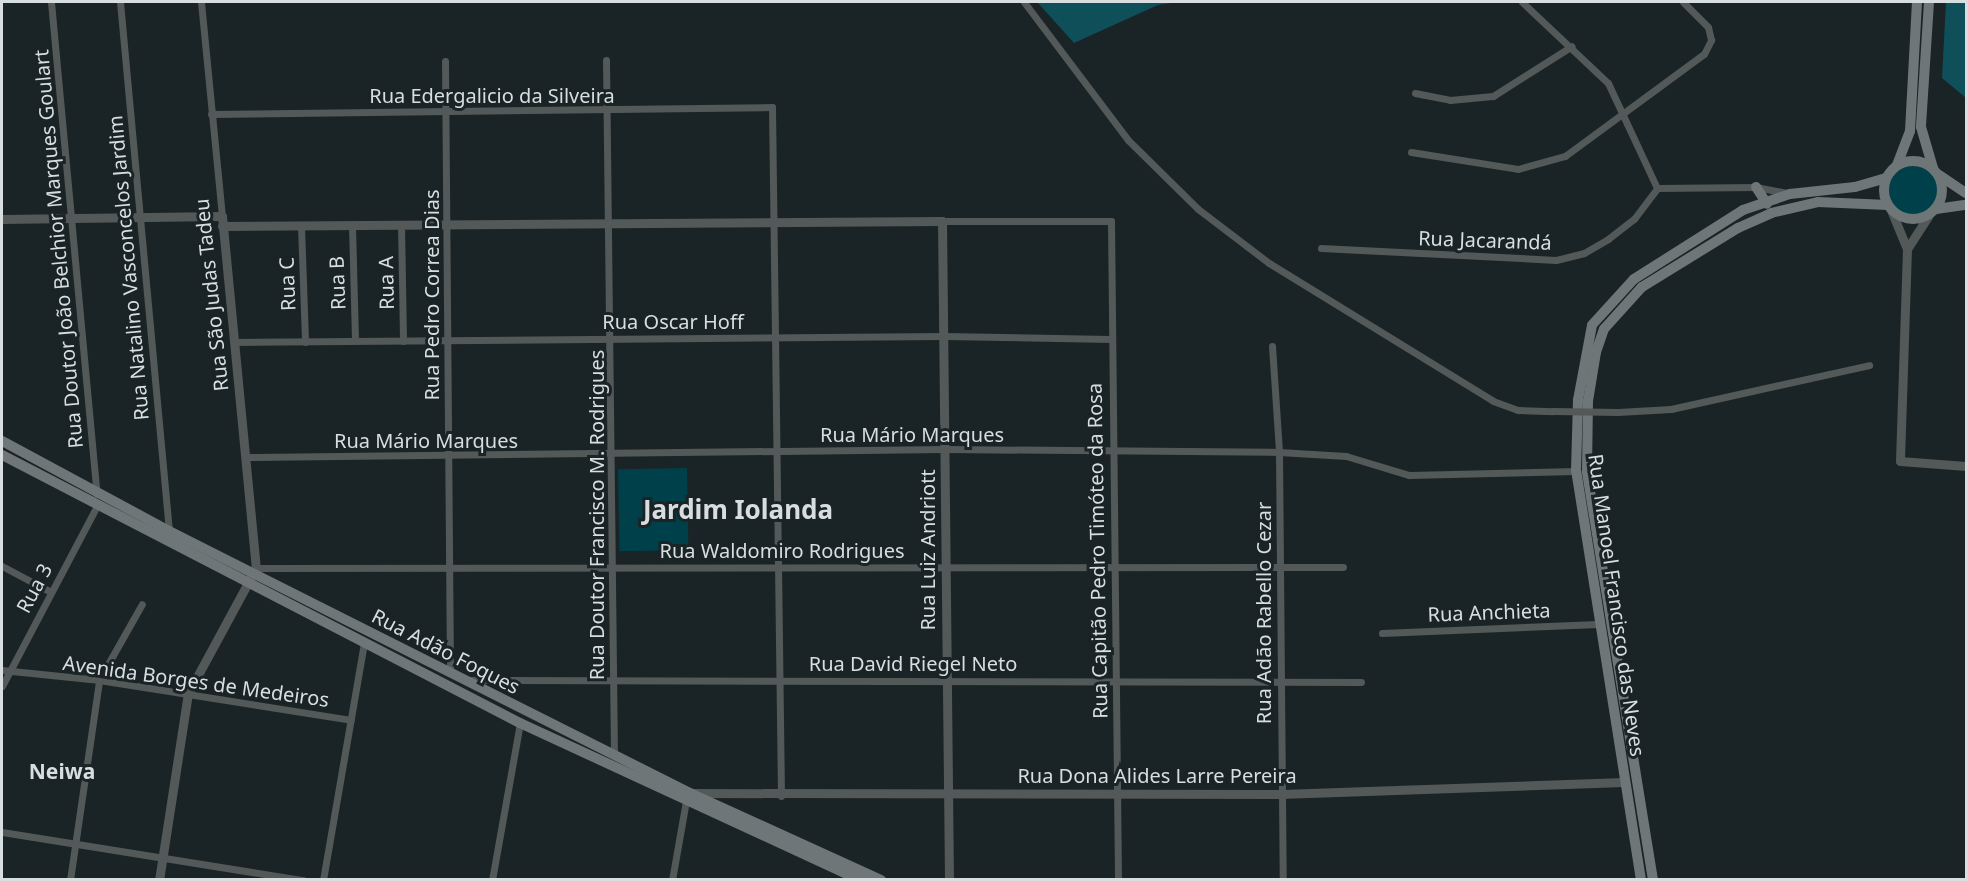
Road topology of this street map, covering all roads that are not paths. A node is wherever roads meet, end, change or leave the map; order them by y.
1 (51, 2) edge
2 (120, 2) edge
3 (201, 2) edge
4 (1024, 2) edge
5 (1522, 2) edge
6 (1683, 2) edge
7 (1917, 2) edge
8 (1929, 2) edge
9 (1572, 46) junction
10 (606, 60) dead end
11 (445, 61) dead end
12 (1415, 93) dead end
13 (445, 111) junction
14 (606, 111) junction
15 (211, 114) junction
16 (1626, 116) junction
17 (1411, 152) dead end
18 (1897, 165) junction
19 (1936, 171) junction
20 (1886, 178) junction
21 (1756, 187) junction
22 (1657, 189) junction
23 (1966, 193) edge
24 (1790, 194) junction
25 (1762, 201) junction
26 (1818, 202) junction
27 (1966, 205) edge
28 (1890, 208) junction
29 (1933, 212) junction
30 (2, 219) edge
31 (139, 219) junction
32 (72, 220) junction
33 (222, 221) junction
34 (942, 221) junction
35 (448, 223) junction
36 (401, 224) junction
37 (352, 225) junction
38 (608, 225) junction
39 (773, 225) junction
40 (301, 226) junction
41 (1321, 248) dead end
42 (1907, 249) junction
43 (944, 336) junction
44 (611, 338) junction
45 (775, 338) junction
46 (1111, 339) junction
47 (446, 340) junction
48 (355, 341) junction
49 (403, 341) junction
50 (234, 342) junction
51 (305, 342) junction
52 (1272, 346) dead end
53 (1869, 365) dead end
54 (2, 441) edge
55 (945, 449) junction
56 (776, 451) junction
57 (1279, 452) junction
58 (1112, 453) junction
59 (611, 454) junction
60 (2, 455) edge
61 (245, 457) junction
62 (449, 457) junction
63 (1966, 466) edge
64 (1576, 471) junction
65 (97, 494) junction
66 (97, 506) junction
67 (169, 531) junction
68 (945, 565) junction
69 (2, 566) edge
70 (448, 567) junction
71 (613, 567) junction
72 (778, 567) junction
73 (1343, 567) dead end
74 (1115, 568) junction
75 (1278, 568) junction
76 (252, 574) junction
77 (51, 592) junction
78 (142, 604) dead end
79 (1598, 624) junction
80 (1382, 633) dead end
81 (364, 642) junction
82 (5, 672) edge
83 (450, 673) junction
84 (945, 678) junction
85 (99, 680) junction
86 (464, 680) junction
87 (778, 680) junction
88 (1279, 681) junction
89 (613, 682) junction
90 (1116, 682) junction
91 (1361, 682) dead end
92 (2, 686) edge
93 (188, 693) junction
94 (351, 720) junction
95 (520, 723) junction
96 (614, 754) junction
97 (1624, 782) junction
98 (947, 793) junction
99 (1116, 794) junction
100 (1281, 794) junction
101 (781, 796) junction
102 (688, 797) junction
103 (2, 832) edge
104 (75, 847) junction
105 (162, 860) junction
106 (70, 879) edge
107 (159, 879) edge
108 (303, 879) edge
109 (323, 879) edge
110 (492, 879) edge
111 (672, 879) edge
112 (860, 879) edge
113 (881, 879) edge
114 (949, 879) edge
115 (1118, 879) edge
116 (1283, 879) edge
117 (1641, 879) edge
118 (1653, 879) edge

1 - 32 street, Rua Doutor João Belchior Marques Goulart
2 - 31 street, Rua Natalino Vasconcelos Jardim
3 - 15 street, Rua São Judas Tadeu
4 - 53 street, bridge
5 - 9 street
6 - 16 street
7 - 18 main road
8 - 19 main road
9 - 12 street
9 - 16 street
10 - 14 street, Rua Doutor Francisco M. Rodrigues
11 - 13 street, Rua Pedro Correa Dias
13 - 14 street, Rua Edergalicio da Silveira
13 - 15 street, Rua Edergalicio da Silveira
13 - 35 street, Rua Pedro Correa Dias
14 - 38 street, Rua Doutor Francisco M. Rodrigues
14 - 39 street, Rua Edergalicio da Silveira
15 - 33 street, Rua São Judas Tadeu
16 - 17 street
16 - 22 street
18 - 19 main road
18 - 20 main road
19 - 23 main road
19 - 29 main road
20 - 24 main road, Rua Manoel Francisco das Neves
20 - 28 main road
21 - 22 street
21 - 24 street
21 - 25 main road
22 - 41 street, Rua Jacarandá
24 - 25 main road, Rua Manoel Francisco das Neves
25 - 26 main road
25 - 64 main road, Rua Manoel Francisco das Neves
26 - 28 main road
26 - 118 main road, Rua Manoel Francisco das Neves
27 - 29 main road
28 - 29 main road
28 - 42 street
29 - 42 street
30 - 32 street
31 - 32 street
31 - 33 street
31 - 67 street, Rua Natalino Vasconcelos Jardim
32 - 65 street, Rua Doutor João Belchior Marques Goulart
33 - 40 street
33 - 50 street, Rua São Judas Tadeu
34 - 39 street
34 - 43 street, Rua Luiz Andriott
34 - 46 street, Rua Capitão Pedro Timóteo da Rosa
35 - 36 street
35 - 38 street
35 - 47 street, Rua Pedro Correa Dias
36 - 37 street
36 - 49 street, Rua A
37 - 40 street
37 - 48 street, Rua B
38 - 39 street
38 - 44 street, Rua Doutor Francisco M. Rodrigues
39 - 45 street
40 - 51 street, Rua C
42 - 63 street
43 - 45 street, Rua Oscar Hoff
43 - 46 street, Rua Oscar Hoff
43 - 55 street, Rua Luiz Andriott
44 - 45 street, Rua Oscar Hoff
44 - 47 street, Rua Oscar Hoff
44 - 59 street, Rua Doutor Francisco M. Rodrigues
45 - 56 street
46 - 58 street, Rua Capitão Pedro Timóteo da Rosa
47 - 49 street, Rua Oscar Hoff
47 - 62 street, Rua Pedro Correa Dias
48 - 49 street, Rua Oscar Hoff
48 - 51 street, Rua Oscar Hoff
50 - 51 street, Rua Oscar Hoff
50 - 61 street, Rua São Judas Tadeu
52 - 57 street, Rua Adão Rabello Cezar
54 - 65 main road, Rua Adão Foques
55 - 56 street, Rua Mário Marques
55 - 58 street, Rua Mário Marques
55 - 68 street, Rua Luiz Andriott
56 - 59 street, Rua Mário Marques
56 - 72 street
57 - 58 street, Rua Mário Marques
57 - 64 street, Rua Mário Marques
57 - 75 street, Rua Adão Rabello Cezar
58 - 74 street, Rua Capitão Pedro Timóteo da Rosa
59 - 62 street, Rua Mário Marques
59 - 71 street, Rua Doutor Francisco M. Rodrigues
60 - 66 main road, Rua Adão Foques
61 - 62 street, Rua Mário Marques
61 - 76 street, Rua São Judas Tadeu
62 - 70 street, Rua Pedro Correa Dias
64 - 79 main road, Rua Manoel Francisco das Neves
65 - 67 main road, Rua Adão Foques
66 - 76 main road, Rua Adão Foques
66 - 77 street, Rua 3
67 - 76 main road, Rua Adão Foques
68 - 72 street, Rua Waldomiro Rodrigues
68 - 74 street, Rua Waldomiro Rodrigues
68 - 84 street, Rua Luiz Andriott
69 - 77 street
70 - 71 street, Rua Waldomiro Rodrigues
70 - 76 street, Rua Waldomiro Rodrigues
70 - 83 street, Rua Pedro Correa Dias
71 - 72 street, Rua Waldomiro Rodrigues
71 - 89 street, Rua Doutor Francisco M. Rodrigues
72 - 87 street
73 - 75 street, Rua Waldomiro Rodrigues
74 - 75 street, Rua Waldomiro Rodrigues
74 - 90 street, Rua Capitão Pedro Timóteo da Rosa
75 - 88 street, Rua Adão Rabello Cezar
76 - 81 main road, Rua Adão Foques
76 - 83 main road, Rua Adão Foques
76 - 93 street
77 - 82 street, Rua 3
78 - 85 street
79 - 80 street, Rua Anchieta
79 - 97 main road, Rua Manoel Francisco das Neves
81 - 94 street
81 - 95 main road, Rua Adão Foques
82 - 85 street, Avenida Borges de Medeiros
82 - 92 street, Rua 3
83 - 86 main road, Rua Adão Foques
84 - 87 street, Rua David Riegel Neto
84 - 90 street, Rua David Riegel Neto
84 - 98 street, Rua Luiz Andriott
85 - 93 street, Avenida Borges de Medeiros
85 - 104 street
86 - 89 street, Rua David Riegel Neto
86 - 96 main road, Rua Adão Foques
87 - 89 street, Rua David Riegel Neto
87 - 101 street
88 - 90 street, Rua David Riegel Neto
88 - 91 street, Rua David Riegel Neto
88 - 100 street, Rua Adão Rabello Cezar
89 - 96 street, Rua Doutor Francisco M. Rodrigues
90 - 99 street, Rua Capitão Pedro Timóteo da Rosa
93 - 94 street, Avenida Borges de Medeiros
93 - 105 street
94 - 109 street
95 - 102 main road, Rua Adão Foques
95 - 110 street
96 - 102 main road, Rua Adão Foques
97 - 100 street, Rua Dona Alides Larre Pereira
97 - 117 main road, Rua Manoel Francisco das Neves
98 - 99 street, Rua Dona Alides Larre Pereira
98 - 101 street, Rua Dona Alides Larre Pereira
98 - 114 street, Rua Luiz Andriott
99 - 100 street, Rua Dona Alides Larre Pereira
99 - 115 street, Rua Capitão Pedro Timóteo da Rosa
100 - 116 street, Rua Adão Rabello Cezar
101 - 102 street, Rua Dona Alides Larre Pereira
102 - 111 street
102 - 112 main road, Rua Adão Foques
102 - 113 main road, Rua Adão Foques
103 - 104 street
104 - 105 street
104 - 106 street
105 - 107 street
105 - 108 street

